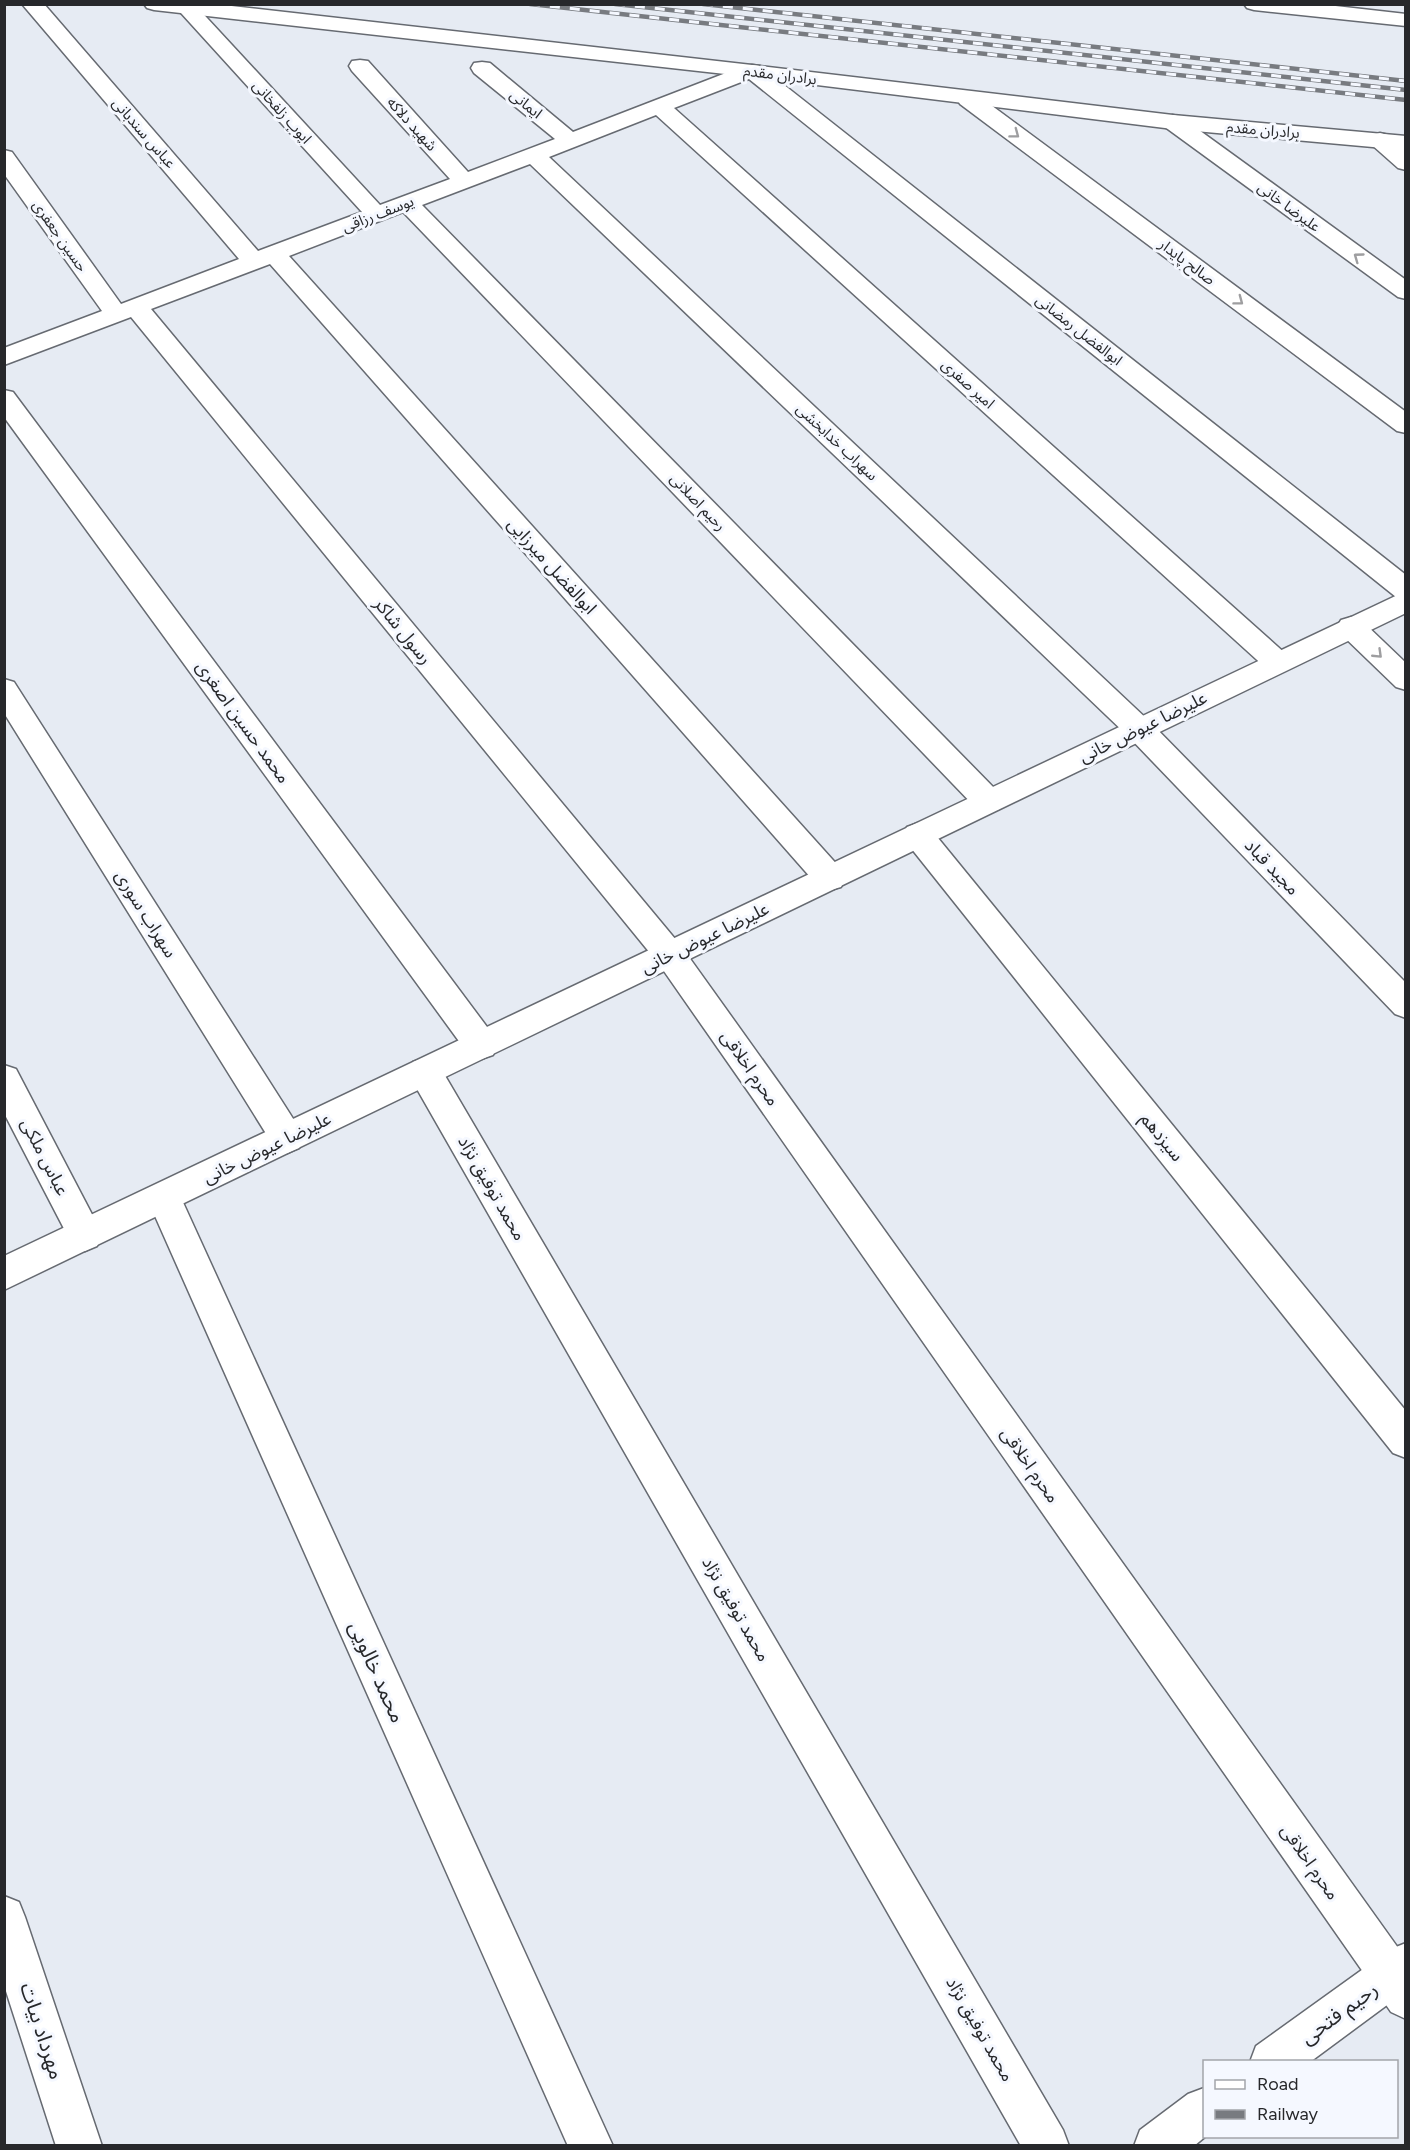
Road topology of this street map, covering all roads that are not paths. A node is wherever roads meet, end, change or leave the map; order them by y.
1 (32, 4) edge
2 (154, 4) edge
3 (238, 4) edge
4 (1254, 4) edge
5 (188, 7) edge
6 (1406, 20) edge
7 (360, 66) dead end
8 (755, 67) junction
9 (482, 68) dead end
10 (968, 94) junction
11 (659, 106) junction
12 (1171, 117) junction
13 (1406, 135) edge
14 (1379, 136) junction
15 (570, 141) junction
16 (1406, 143) edge
17 (534, 154) junction
18 (4, 157) edge
19 (1406, 163) edge
20 (464, 181) junction
21 (407, 203) junction
22 (377, 215) junction
23 (265, 258) junction
24 (1406, 292) edge
25 (126, 311) junction
26 (4, 357) edge
27 (4, 398) edge
28 (1406, 425) edge
29 (1406, 590) edge
30 (1406, 601) edge
31 (1351, 627) junction
32 (1277, 662) junction
33 (1406, 680) edge
34 (4, 689) edge
35 (1139, 729) junction
36 (988, 801) junction
37 (918, 835) junction
38 (830, 878) junction
39 (670, 955) junction
40 (1406, 1005) edge
41 (481, 1045) junction
42 (424, 1072) junction
43 (4, 1079) edge
44 (287, 1138) junction
45 (164, 1198) junction
46 (85, 1235) junction
47 (4, 1274) edge
48 (1406, 1440) edge
49 (4, 1917) edge
50 (1400, 1978) edge
51 (1274, 2060) edge
52 (1203, 2111) edge
53 (79, 2145) edge
54 (591, 2145) edge
55 (1047, 2145) edge
56 (1156, 2145) edge

1 - 23 street, عباس سندبانی
2 - 5 street, برادران مقدم
3 - 8 street, برادران مقدم
4 - 6 street
5 - 8 street, برادران مقدم
5 - 22 street, ایوب زلفخانی
7 - 20 street, شهید دلاکه
8 - 10 street, برادران مقدم
8 - 11 street, یوسف رزاقی
8 - 29 street, ابوالفضل رمضانی
9 - 15 street, ایمانی
10 - 12 street, برادران مقدم
10 -> 28 street, صالح پایدار
11 - 15 street, یوسف رزاقی
11 - 32 street, امیر صفری
12 - 14 street, برادران مقدم
24 -> 12 street, علیرضا خانی
13 - 14 street, برادران مقدم
14 - 16 street, برادران مقدم
14 - 19 street
15 - 17 street, یوسف رزاقی
17 - 20 street, یوسف رزاقی
17 - 35 street, سهراب خدابخشی
18 - 25 street, حسین جعفری
20 - 21 street, یوسف رزاقی
21 - 22 street, یوسف رزاقی
21 - 36 street, رحیم اصلانی
22 - 23 street, یوسف رزاقی
23 - 25 street, یوسف رزاقی
23 - 38 street, ابوالفضل میرزایی
25 - 26 street, یوسف رزاقی
25 - 39 street, رسول شاکر
27 - 41 street, محمد حسین اصغری
30 - 31 street, علیرضا عیوض خانی
31 - 32 street, علیرضا عیوض خانی
31 -> 33 street
32 - 35 street, علیرضا عیوض خانی
34 - 44 street, سهراب سوری
35 - 36 street, علیرضا عیوض خانی
35 - 40 street, مجید قباد
36 - 37 street, علیرضا عیوض خانی
37 - 38 street, علیرضا عیوض خانی
37 - 48 street, سیزدهم
38 - 39 street, علیرضا عیوض خانی
39 - 41 street, علیرضا عیوض خانی
39 - 50 street, محرم اخلاقی
41 - 42 street, علیرضا عیوض خانی
42 - 44 street, علیرضا عیوض خانی
42 - 55 street, محمد توفیق ‌نژاد
43 - 46 street, عباس ملکی
44 - 45 street, علیرضا عیوض خانی
45 - 46 street, علیرضا عیوض خانی
45 - 54 street, محمد خالویی
46 - 47 street, علیرضا عیوض خانی
49 - 53 street, مهرداد بیات
50 - 51 street, رحیم فتحی
52 - 56 street

